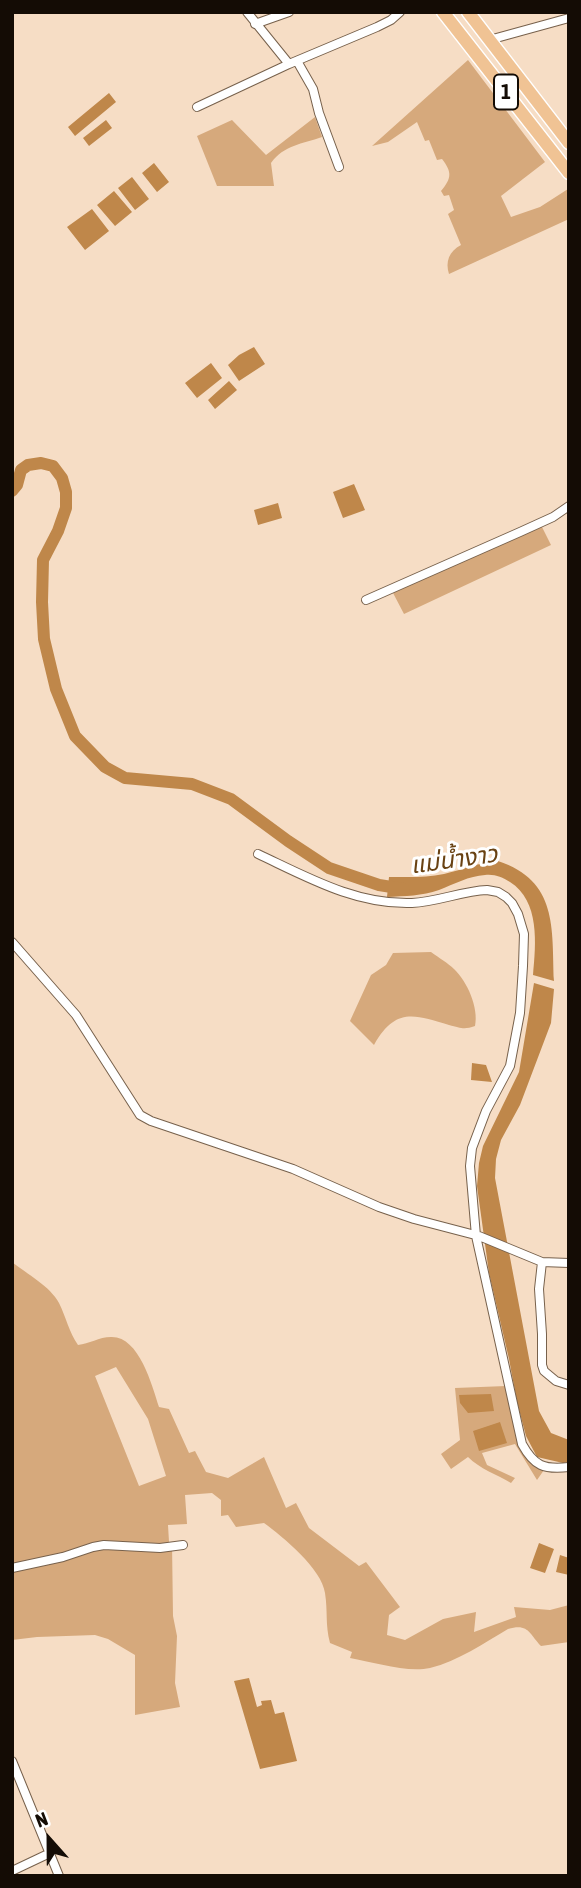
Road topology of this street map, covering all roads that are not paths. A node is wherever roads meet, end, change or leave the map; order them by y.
1 (247, 12) edge
2 (289, 12) edge
3 (400, 12) edge
4 (443, 12) edge
5 (468, 12) edge
6 (569, 18) edge
7 (255, 24) junction
8 (489, 40) junction
9 (293, 63) junction
10 (197, 107) dead end
11 (569, 143) edge
12 (339, 167) dead end
13 (569, 173) edge
14 (569, 506) edge
15 (366, 600) dead end
16 (258, 853) dead end
17 (12, 942) edge
18 (477, 1236) junction
19 (542, 1262) junction
20 (569, 1263) edge
21 (569, 1385) edge
22 (569, 1467) edge
23 (183, 1545) dead end
24 (12, 1569) edge
25 (12, 1761) edge
26 (50, 1853) junction
27 (12, 1871) edge
28 (60, 1876) edge

1 - 7 street
2 - 7 street
3 - 9 street
4 - 13 highway, 1
5 - 8 highway, 1
6 - 8 street
7 - 9 street
8 - 11 highway, 1
9 - 10 street
9 - 12 street
14 - 15 street
16 - 18 street
17 - 18 street
18 - 19 street
18 - 22 street
19 - 20 street
19 - 21 street
23 - 24 street
25 - 26 street
26 - 27 street
26 - 28 street

